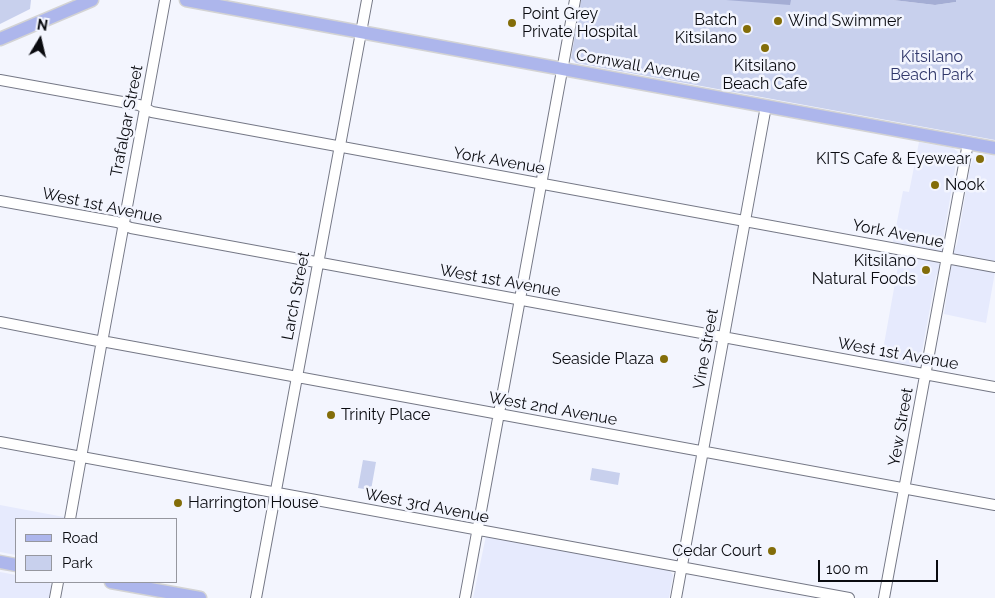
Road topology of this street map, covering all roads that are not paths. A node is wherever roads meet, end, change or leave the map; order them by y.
1 (92, 0) edge
2 (165, 0) edge
3 (186, 0) edge
4 (367, 0) edge
5 (575, 0) edge
6 (361, 32) junction
7 (0, 39) edge
8 (562, 69) junction
9 (0, 80) edge
10 (766, 106) junction
11 (145, 109) junction
12 (968, 143) junction
13 (339, 147) junction
14 (995, 148) edge
15 (541, 184) junction
16 (0, 201) edge
17 (745, 221) junction
18 (123, 224) junction
19 (947, 259) junction
20 (318, 263) junction
21 (995, 268) edge
22 (520, 300) junction
23 (0, 322) edge
24 (723, 338) junction
25 (102, 341) junction
26 (926, 374) junction
27 (297, 376) junction
28 (995, 387) edge
29 (499, 415) junction
30 (0, 442) edge
31 (702, 451) junction
32 (81, 457) junction
33 (904, 488) junction
34 (275, 493) junction
35 (995, 505) edge
36 (70, 518) edge
37 (478, 530) junction
38 (0, 562) edge
39 (15, 565) edge
40 (681, 567) junction
41 (58, 583) edge
42 (117, 583) edge
43 (55, 598) edge
44 (200, 598) edge
45 (256, 598) edge
46 (465, 598) edge
47 (676, 598) edge
48 (850, 598) edge
49 (884, 598) edge

1 - 7 main road
2 - 11 street, Trafalgar Street
3 - 6 main road, Cornwall Avenue
4 - 6 street, Larch Street
5 - 8 street
6 - 8 main road, Cornwall Avenue
6 - 13 street, Larch Street
8 - 10 main road, Cornwall Avenue
8 - 15 street
9 - 11 street, York Avenue
10 - 12 main road, Cornwall Avenue
10 - 17 street, Vine Street
11 - 13 street, York Avenue
11 - 18 street, Trafalgar Street
12 - 14 main road, Cornwall Avenue
12 - 19 street, Yew Street
13 - 15 street, York Avenue
13 - 20 street, Larch Street
15 - 17 street, York Avenue
15 - 22 street
16 - 18 street, West 1st Avenue
17 - 19 street, York Avenue
17 - 24 street, Vine Street
18 - 20 street, West 1st Avenue
18 - 25 street, Trafalgar Street
19 - 21 street, York Avenue
19 - 26 street, Yew Street
20 - 22 street, West 1st Avenue
20 - 27 street, Larch Street
22 - 24 street, West 1st Avenue
22 - 29 street
23 - 25 street, West 2nd Avenue
24 - 26 street, West 1st Avenue
24 - 31 street, Vine Street
25 - 27 street, West 2nd Avenue
25 - 32 street, Trafalgar Street
26 - 28 street, West 1st Avenue
26 - 33 street, Yew Street
27 - 29 street, West 2nd Avenue
27 - 34 street, Larch Street
29 - 31 street, West 2nd Avenue
29 - 37 street
30 - 32 street, West 3rd Avenue
31 - 33 street, West 2nd Avenue
31 - 40 street, Vine Street
32 - 34 street, West 3rd Avenue
32 - 36 street, Trafalgar Street
33 - 35 street, West 2nd Avenue
33 - 49 street, Yew Street
34 - 37 street, West 3rd Avenue
34 - 45 street, Larch Street
37 - 40 street, West 3rd Avenue
37 - 46 street
38 - 39 main road
40 - 47 street, Vine Street
40 - 48 street, West 3rd Avenue
41 - 43 street
42 - 44 main road

